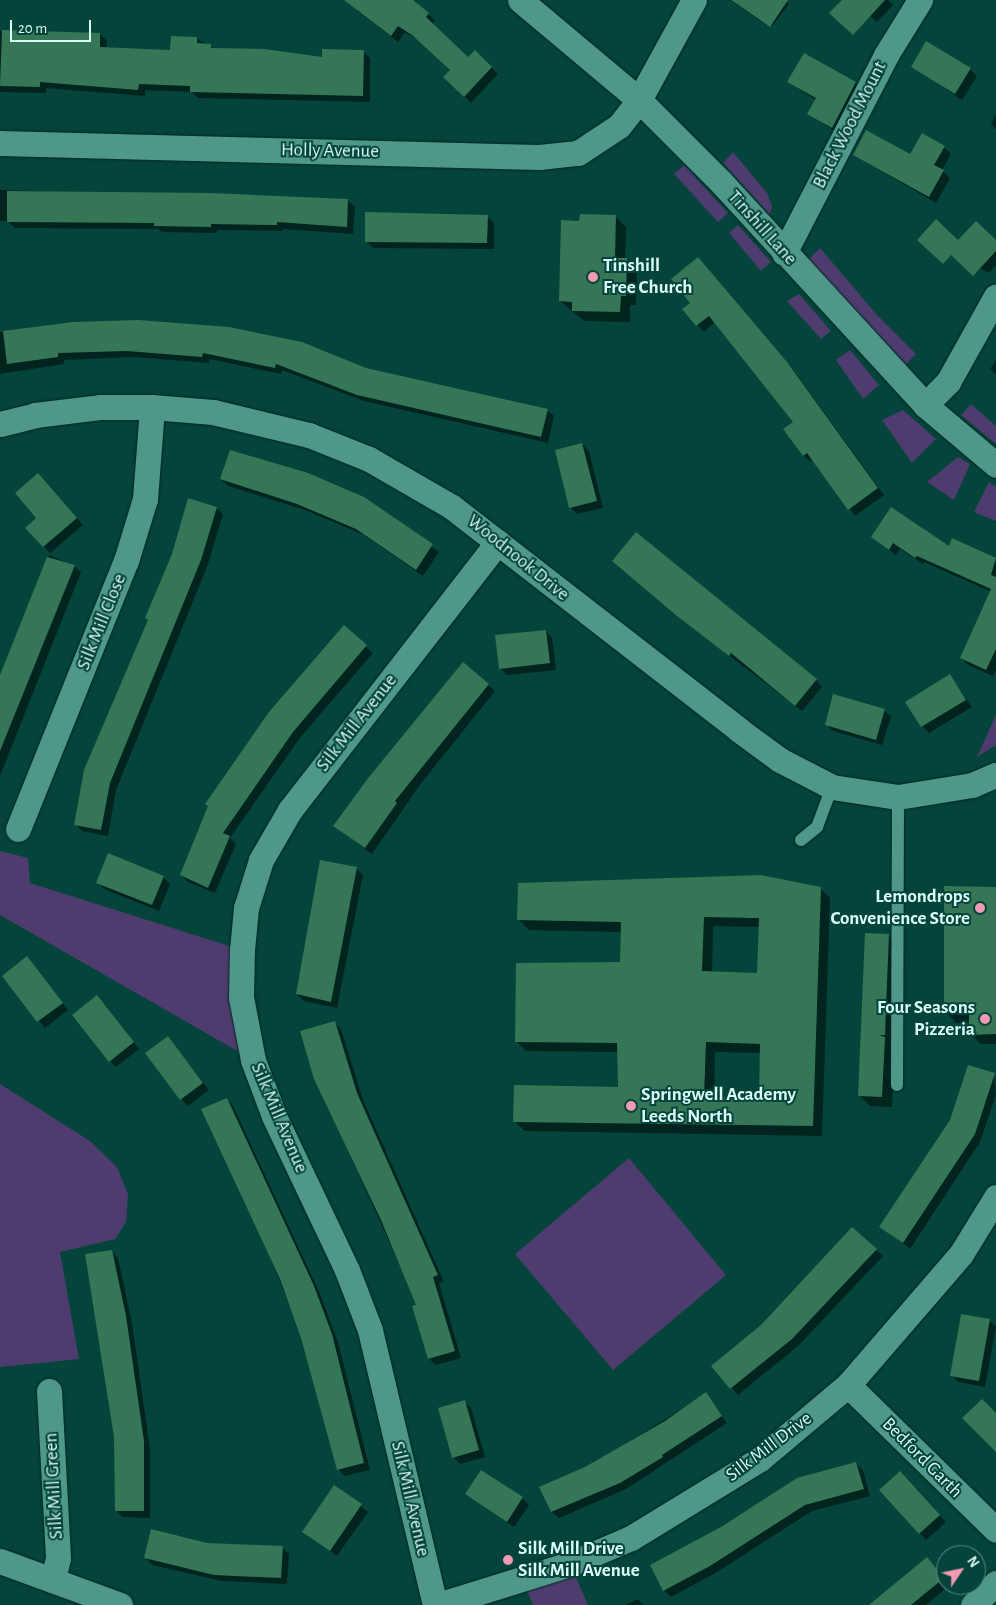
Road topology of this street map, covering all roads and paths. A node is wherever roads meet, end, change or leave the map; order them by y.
1 (520, 0) edge
2 (694, 0) edge
3 (920, 0) edge
4 (639, 100) junction
5 (0, 143) edge
6 (784, 253) junction
7 (996, 296) edge
8 (925, 405) junction
9 (152, 407) junction
10 (0, 424) edge
11 (996, 464) edge
12 (498, 542) junction
13 (996, 774) edge
14 (832, 787) junction
15 (898, 797) junction
16 (18, 828) dead end
17 (801, 840) dead end
18 (898, 1085) dead end
19 (996, 1197) edge
20 (848, 1385) junction
21 (49, 1391) dead end
22 (996, 1530) edge
23 (0, 1561) edge
24 (53, 1580) junction
25 (996, 1583) edge
26 (120, 1605) edge
27 (437, 1605) edge
28 (973, 1605) edge

1 - 4 street, Tinshill Lane
2 - 4 street, Holly Avenue
3 - 6 street, Black Wood Mount
4 - 5 street, Holly Avenue
4 - 6 street, Tinshill Lane
6 - 8 street, Tinshill Lane
7 - 8 street
8 - 11 street, Tinshill Lane
9 - 10 street, Woodnook Drive
9 - 12 street, Woodnook Drive
9 - 16 street, Silk Mill Close
12 - 14 street, Woodnook Drive
12 - 27 street, Silk Mill Avenue
13 - 15 street, Woodnook Drive
14 - 15 street, Woodnook Drive
14 - 17 lane
15 - 18 lane
19 - 20 street, Silk Mill Drive
20 - 22 street, Bedford Garth
20 - 27 street, Silk Mill Drive
21 - 24 street, Silk Mill Green
23 - 24 street
24 - 26 street
25 - 28 street

